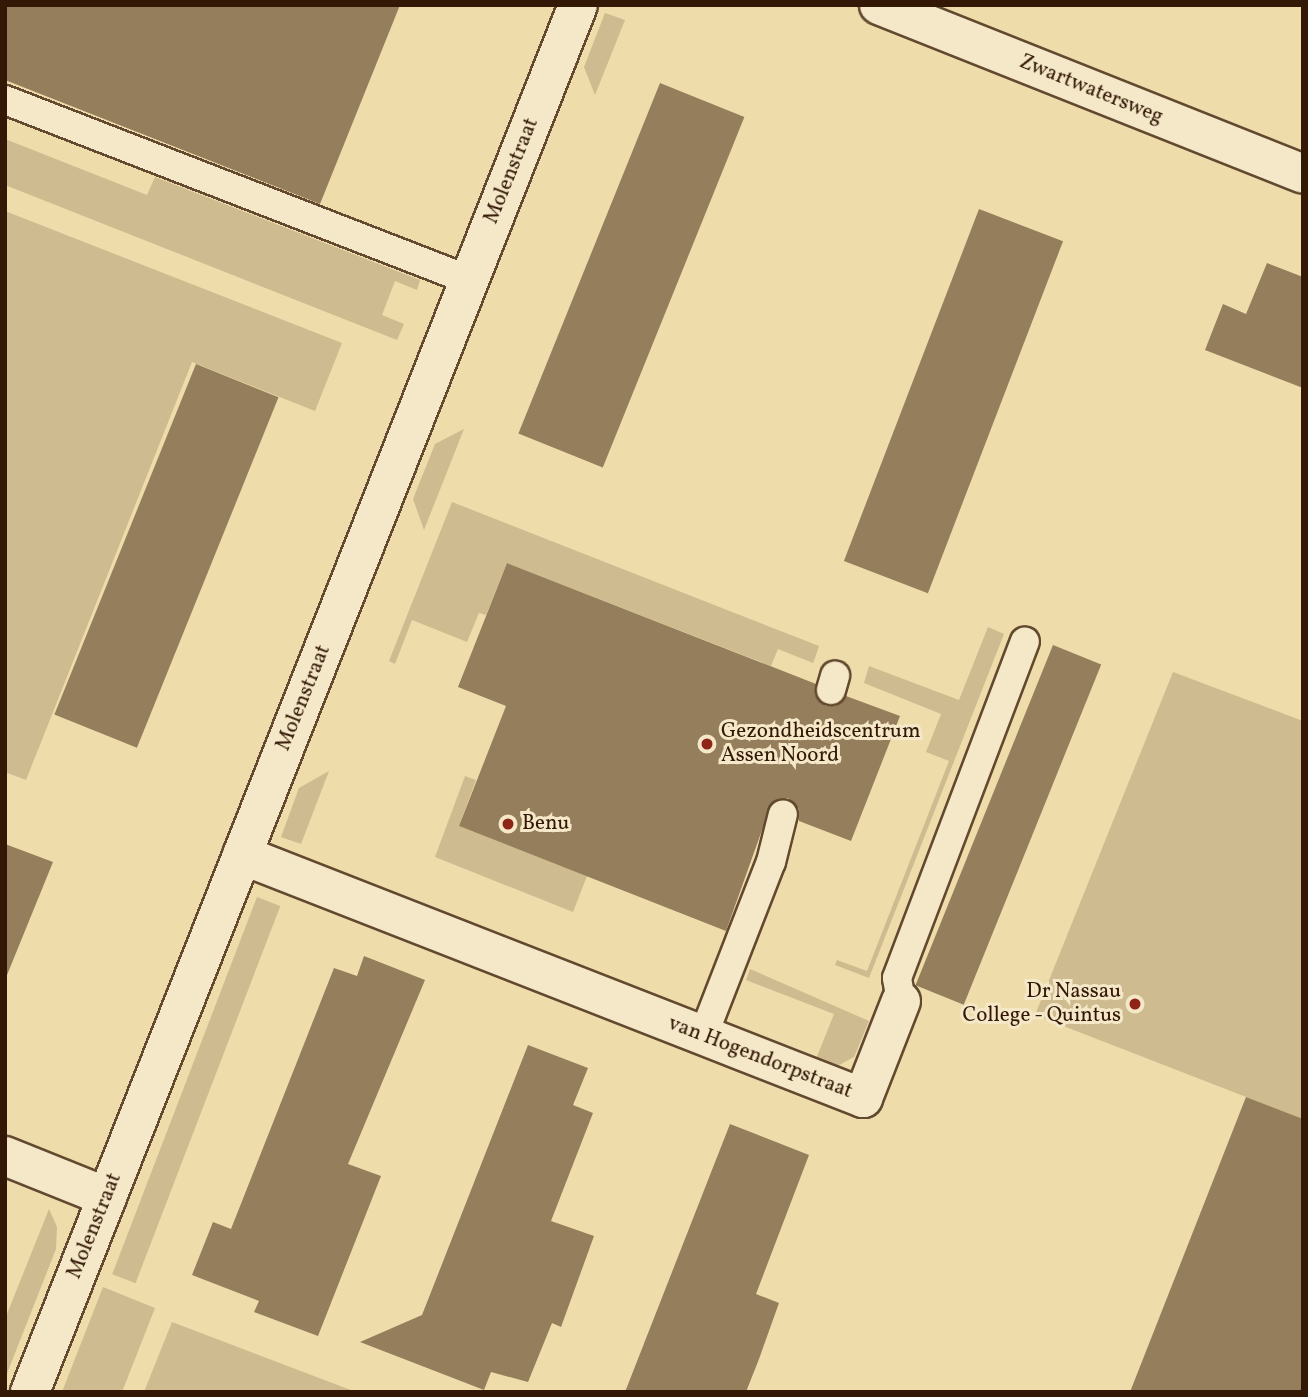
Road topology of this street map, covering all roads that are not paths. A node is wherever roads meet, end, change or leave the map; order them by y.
1 (578, 5) edge
2 (879, 5) edge
3 (5, 100) edge
4 (1303, 174) edge
5 (469, 280) junction
6 (1025, 641) dead end
7 (783, 814) dead end
8 (242, 855) junction
9 (901, 1001) joint
10 (702, 1036) junction
11 (5, 1156) edge
12 (107, 1197) junction
13 (30, 1392) edge

1 - 5 street, Molenstraat
2 - 4 street, Zwartwatersweg
3 - 5 lane
5 - 8 street, Molenstraat
6 - 9 lane, van Hogendorpstraat
7 - 10 lane
8 - 10 street, van Hogendorpstraat
8 - 12 street, Molenstraat
9 - 10 street, van Hogendorpstraat
11 - 12 street
12 - 13 street, Molenstraat

